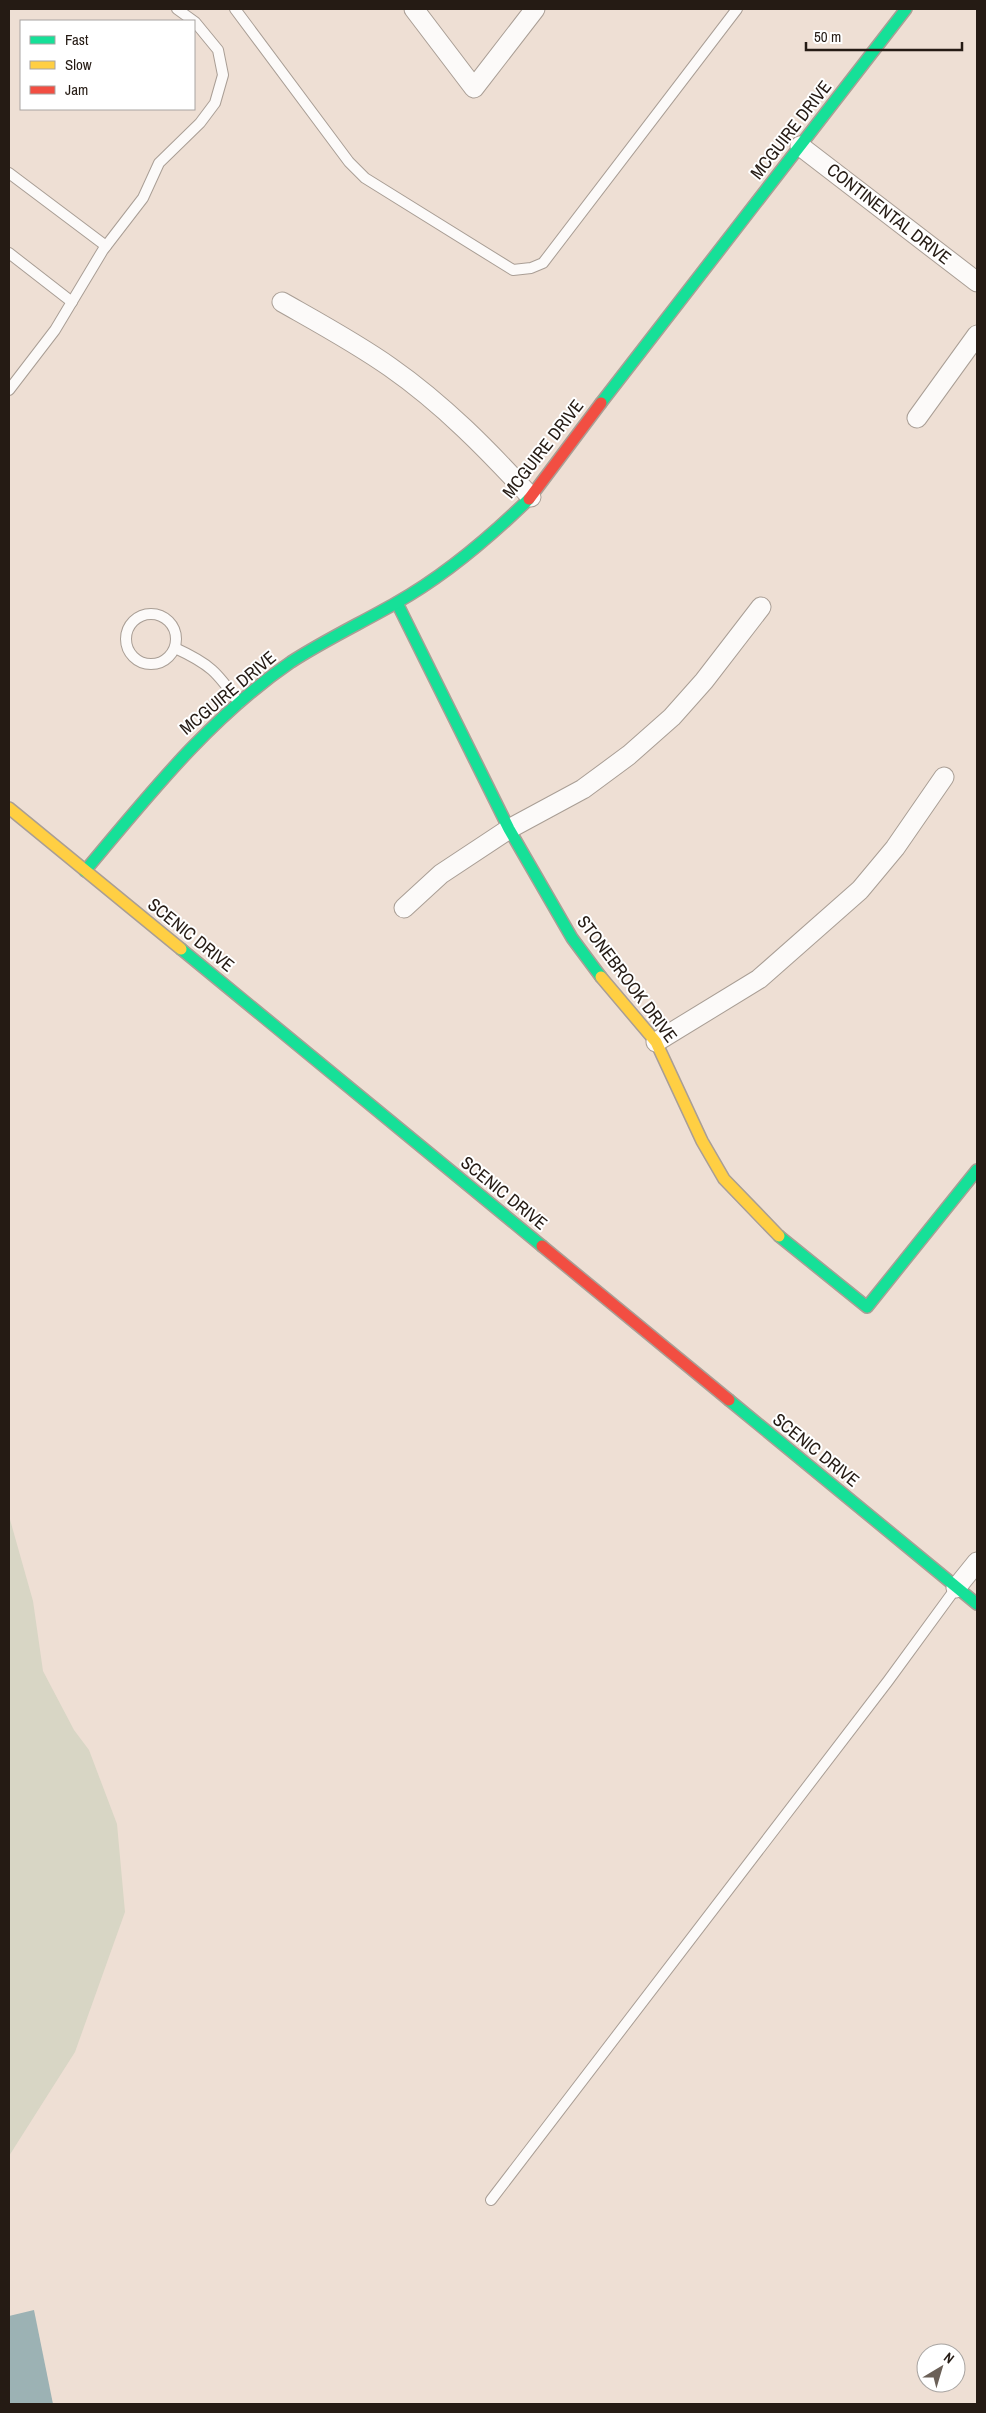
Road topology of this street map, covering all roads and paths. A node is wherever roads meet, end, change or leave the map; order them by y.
1 (177, 9) edge
2 (235, 9) edge
3 (414, 9) edge
4 (536, 9) edge
5 (737, 9) edge
6 (906, 9) edge
7 (193, 20) edge
8 (195, 21) edge
9 (800, 146) junction
10 (9, 173) edge
11 (106, 246) junction
12 (9, 252) edge
13 (977, 282) edge
14 (72, 302) junction
15 (282, 302) dead end
16 (977, 335) edge
17 (9, 390) edge
18 (917, 418) dead end
19 (531, 497) junction
20 (397, 602) junction
21 (762, 608) dead end
22 (175, 648) junction
23 (239, 703) junction
24 (944, 777) dead end
25 (9, 808) edge
26 (509, 830) junction
27 (86, 871) junction
28 (404, 908) dead end
29 (656, 1042) junction
30 (977, 1170) edge
31 (977, 1562) edge
32 (956, 1588) junction
33 (977, 1604) edge
34 (492, 2200) dead end

1 - 7 lane
2 - 5 lane
3 - 4 street
6 - 9 street, MCGUIRE DRIVE
8 - 11 lane
9 - 13 street, CONTINENTAL DRIVE
9 - 19 street, MCGUIRE DRIVE
10 - 11 lane
11 - 14 lane
12 - 14 lane
14 - 17 lane
15 - 19 street
16 - 18 street
19 - 20 street, MCGUIRE DRIVE
20 - 23 street, MCGUIRE DRIVE
20 - 26 street, STONEBROOK DRIVE
21 - 26 street
22 - 22 lane
22 - 23 lane
23 - 27 street, MCGUIRE DRIVE
24 - 29 street
25 - 27 street, SCENIC DRIVE
26 - 28 street
26 - 29 street, STONEBROOK DRIVE
27 - 32 street, SCENIC DRIVE
29 - 30 street, STONEBROOK DRIVE
31 - 32 street
32 - 33 street, SCENIC DRIVE
32 - 34 lane

